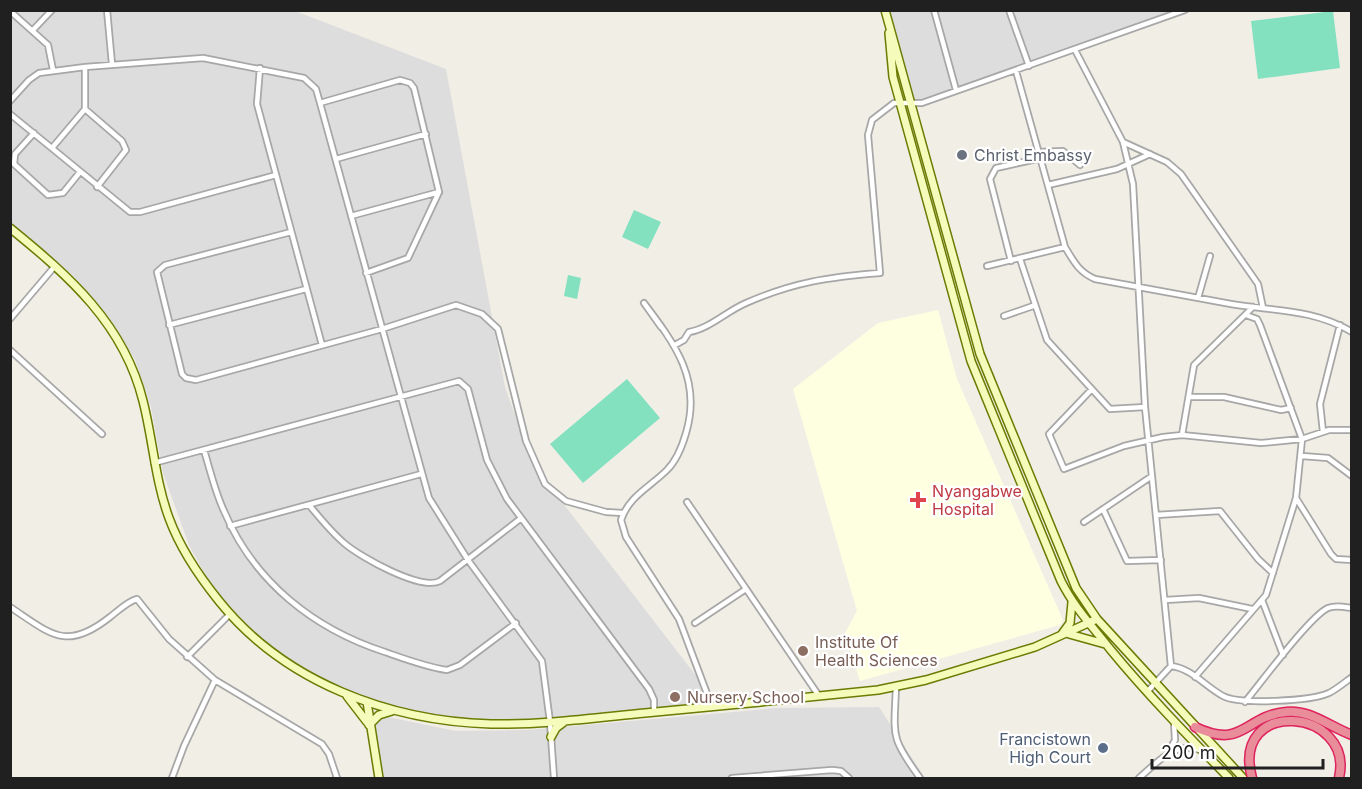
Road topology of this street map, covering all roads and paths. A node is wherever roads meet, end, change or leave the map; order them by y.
1 (52, 10) edge
2 (107, 10) edge
3 (885, 10) edge
4 (934, 10) edge
5 (1010, 10) edge
6 (1185, 10) edge
7 (10, 11) edge
8 (889, 28) junction
9 (33, 30) junction
10 (1075, 50) junction
11 (112, 64) junction
12 (1029, 66) junction
13 (85, 67) junction
14 (261, 68) junction
15 (53, 70) junction
16 (1016, 71) junction
17 (10, 89) edge
18 (956, 90) junction
19 (16, 94) junction
20 (10, 101) edge
21 (900, 101) junction
22 (320, 103) junction
23 (909, 103) junction
24 (85, 109) junction
25 (10, 114) edge
26 (34, 133) junction
27 (426, 134) junction
28 (1123, 142) junction
29 (52, 148) junction
30 (1150, 154) junction
31 (1040, 155) junction
32 (336, 159) junction
33 (1080, 165) dead end
34 (1129, 165) junction
35 (80, 172) junction
36 (276, 175) junction
37 (1048, 185) junction
38 (98, 187) junction
39 (439, 192) junction
40 (351, 216) junction
41 (10, 228) edge
42 (291, 232) junction
43 (1065, 247) junction
44 (1210, 256) dead end
45 (1020, 259) junction
46 (1011, 261) junction
47 (56, 265) junction
48 (987, 266) dead end
49 (366, 273) junction
50 (1138, 286) junction
51 (306, 289) junction
52 (1198, 298) junction
53 (1033, 306) junction
54 (1253, 308) junction
55 (1263, 308) junction
56 (1246, 315) junction
57 (1004, 316) dead end
58 (10, 319) edge
59 (169, 325) junction
60 (1340, 325) junction
61 (662, 327) dead end
62 (382, 329) junction
63 (1352, 332) edge
64 (322, 345) junction
65 (675, 345) junction
66 (10, 350) edge
67 (1091, 390) junction
68 (399, 396) junction
69 (1189, 397) junction
70 (1145, 407) junction
71 (1292, 408) junction
72 (1352, 429) edge
73 (1323, 432) junction
74 (102, 434) dead end
75 (1182, 435) junction
76 (1302, 439) junction
77 (1148, 441) junction
78 (204, 450) junction
79 (1302, 456) junction
80 (154, 464) junction
81 (421, 474) junction
82 (1152, 476) junction
83 (1352, 476) edge
84 (1296, 498) junction
85 (687, 502) dead end
86 (309, 505) junction
87 (1102, 509) junction
88 (623, 513) junction
89 (1156, 515) junction
90 (520, 519) junction
91 (1084, 522) dead end
92 (230, 526) junction
93 (468, 560) junction
94 (1161, 560) junction
95 (1352, 560) edge
96 (1273, 573) junction
97 (746, 589) junction
98 (1165, 600) junction
99 (1262, 600) junction
100 (1072, 602) junction
101 (10, 607) edge
102 (1352, 608) edge
103 (1252, 609) junction
104 (230, 614) junction
105 (1097, 619) junction
106 (516, 623) junction
107 (695, 623) dead end
108 (1089, 625) junction
109 (1068, 634) junction
110 (1058, 638) junction
111 (1107, 645) junction
112 (1283, 655) junction
113 (187, 657) junction
114 (1171, 666) junction
115 (1195, 677) junction
116 (1352, 677) edge
117 (215, 680) junction
118 (1155, 684) junction
119 (896, 687) junction
120 (343, 692) junction
121 (1146, 693) junction
122 (819, 696) junction
123 (367, 702) junction
124 (1245, 702) junction
125 (712, 707) junction
126 (393, 710) junction
127 (654, 712) junction
128 (566, 720) junction
129 (550, 722) junction
130 (1174, 722) junction
131 (369, 724) junction
132 (1194, 727) junction
133 (1352, 735) edge
134 (551, 737) junction
135 (1202, 751) junction
136 (1168, 753) junction
137 (810, 772) junction
138 (172, 778) edge
139 (337, 778) edge
140 (379, 778) edge
141 (554, 778) edge
142 (732, 778) edge
143 (810, 778) edge
144 (849, 778) edge
145 (920, 778) edge
146 (1139, 778) edge
147 (1229, 778) edge
148 (1243, 778) edge
149 (1252, 778) edge
150 (1338, 778) edge

1 - 9 street
2 - 11 street
3 - 8 main road
4 - 18 street
5 - 12 street
6 - 10 street
7 - 9 street
8 - 21 main road
8 - 23 main road
9 - 15 street
10 - 12 street
10 - 28 street
11 - 13 street
11 - 14 street
12 - 16 street
13 - 15 street
13 - 24 street
14 - 22 street
14 - 36 street
15 - 19 street
16 - 18 street
16 - 31 street
17 - 19 street
18 - 23 street
19 - 20 street
21 - 23 street
21 - 65 street
21 - 100 main road
22 - 27 street
22 - 32 street
23 - 105 main road
24 - 29 street
24 - 38 street
25 - 26 street
26 - 29 street
26 - 35 street
27 - 32 street
27 - 39 street
28 - 30 street
28 - 34 street
29 - 35 street
30 - 34 street
30 - 55 street
31 - 33 street
31 - 37 street
31 - 46 street
32 - 40 street
34 - 37 street
34 - 50 street
35 - 38 street
36 - 38 street
36 - 42 street
37 - 43 street
39 - 40 street
39 - 49 street
40 - 49 street
41 - 47 main road
42 - 51 street
42 - 59 street
43 - 45 street
43 - 50 street
44 - 52 street
45 - 46 street
45 - 53 street
46 - 48 street
47 - 58 street
47 - 80 main road
49 - 62 street
50 - 52 street
50 - 70 street
51 - 59 street
51 - 64 street
52 - 54 street
53 - 57 street
53 - 67 street
54 - 55 street
54 - 56 street
55 - 60 street
56 - 69 street
56 - 71 street
59 - 64 street
60 - 63 street
60 - 73 street
61 - 65 street
62 - 64 street
62 - 68 street
62 - 88 street
65 - 88 street
66 - 74 street
67 - 70 street
67 - 77 street
68 - 78 street
68 - 81 street
68 - 90 street
69 - 71 street
69 - 75 street
70 - 77 street
71 - 76 street
72 - 73 street
73 - 76 street
75 - 76 street
75 - 77 street
76 - 79 street
77 - 82 street
78 - 80 street
78 - 92 street
79 - 83 street
79 - 84 street
80 - 104 main road
81 - 86 street
81 - 93 street
82 - 87 street
82 - 89 street
84 - 95 street
84 - 96 street
85 - 97 street
86 - 92 street
86 - 93 street
87 - 91 street
87 - 94 street
88 - 125 street
89 - 94 street
89 - 96 street
90 - 93 street
90 - 127 street
92 - 106 street
93 - 106 street
94 - 98 street
96 - 99 street
97 - 107 street
97 - 122 street
98 - 103 street
98 - 114 street
99 - 103 street
99 - 112 street
100 - 108 main road
100 - 110 main road
101 - 113 street
102 - 112 street
103 - 115 street
104 - 113 street
104 - 120 main road
105 - 108 main road
105 - 118 main road
106 - 129 street
108 - 109 main road
108 - 111 main road
109 - 110 main road
109 - 111 main road
110 - 119 main road
111 - 121 main road
112 - 124 street
113 - 117 street
114 - 115 street
114 - 118 street
115 - 124 street
116 - 124 street
117 - 138 street
117 - 139 street
118 - 121 street
118 - 132 main road
119 - 122 main road
119 - 145 street
120 - 123 main road
120 - 131 main road
121 - 130 main road
122 - 125 main road
123 - 126 main road
123 - 131 main road
125 - 127 main road
126 - 129 main road
126 - 131 main road
127 - 128 main road
128 - 129 main road
128 - 134 main road
129 - 134 street
130 - 135 main road
130 - 136 street
131 - 140 main road
132 - 133 highway
132 - 148 main road
134 - 141 street
135 - 136 street
135 - 147 main road
136 - 146 street
137 - 142 street
137 - 143 street
137 - 144 street
149 - 150 highway

